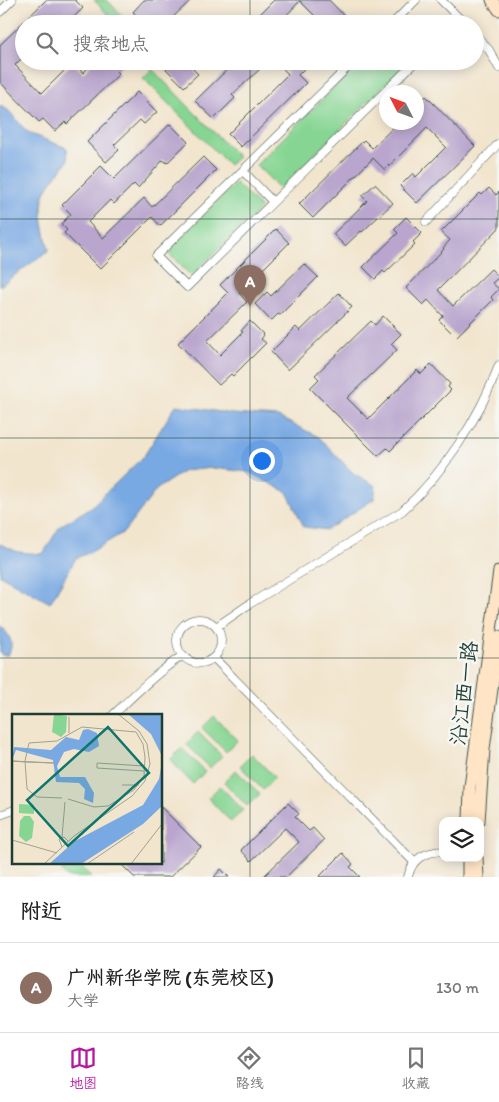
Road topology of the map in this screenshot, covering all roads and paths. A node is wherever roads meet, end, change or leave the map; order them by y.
1 (12, 0) edge
2 (416, 0) edge
3 (441, 0) edge
4 (492, 0) edge
5 (499, 10) edge
6 (0, 12) edge
7 (401, 15) edge
8 (454, 15) edge
9 (484, 44) edge
10 (499, 68) edge
11 (345, 70) edge
12 (407, 70) edge
13 (499, 143) edge
14 (243, 170) junction
15 (274, 202) junction
16 (426, 222) dead end
17 (499, 365) edge
18 (499, 571) edge
19 (216, 627) junction
20 (499, 637) edge
21 (182, 656) junction
22 (214, 658) junction
23 (114, 714) edge
24 (12, 811) edge
25 (0, 815) edge
26 (469, 817) edge
27 (479, 817) edge
28 (439, 851) edge
29 (414, 862) junction
30 (468, 862) edge
31 (477, 862) edge
32 (408, 877) edge
33 (468, 877) edge
34 (478, 877) edge

1 - 6 street
2 - 7 street
3 - 8 street
4 - 5 street
9 - 10 street
11 - 14 street
12 - 15 street
13 - 16 street
14 - 15 street
14 - 15 street
17 - 19 street
18 - 26 street, 沿江西一路
19 - 21 street
19 - 22 street
20 - 27 street, 沿江西一路
21 - 22 street
21 - 23 street
22 - 29 street
24 - 25 street
28 - 29 street
29 - 32 street
30 - 33 street
31 - 34 street

